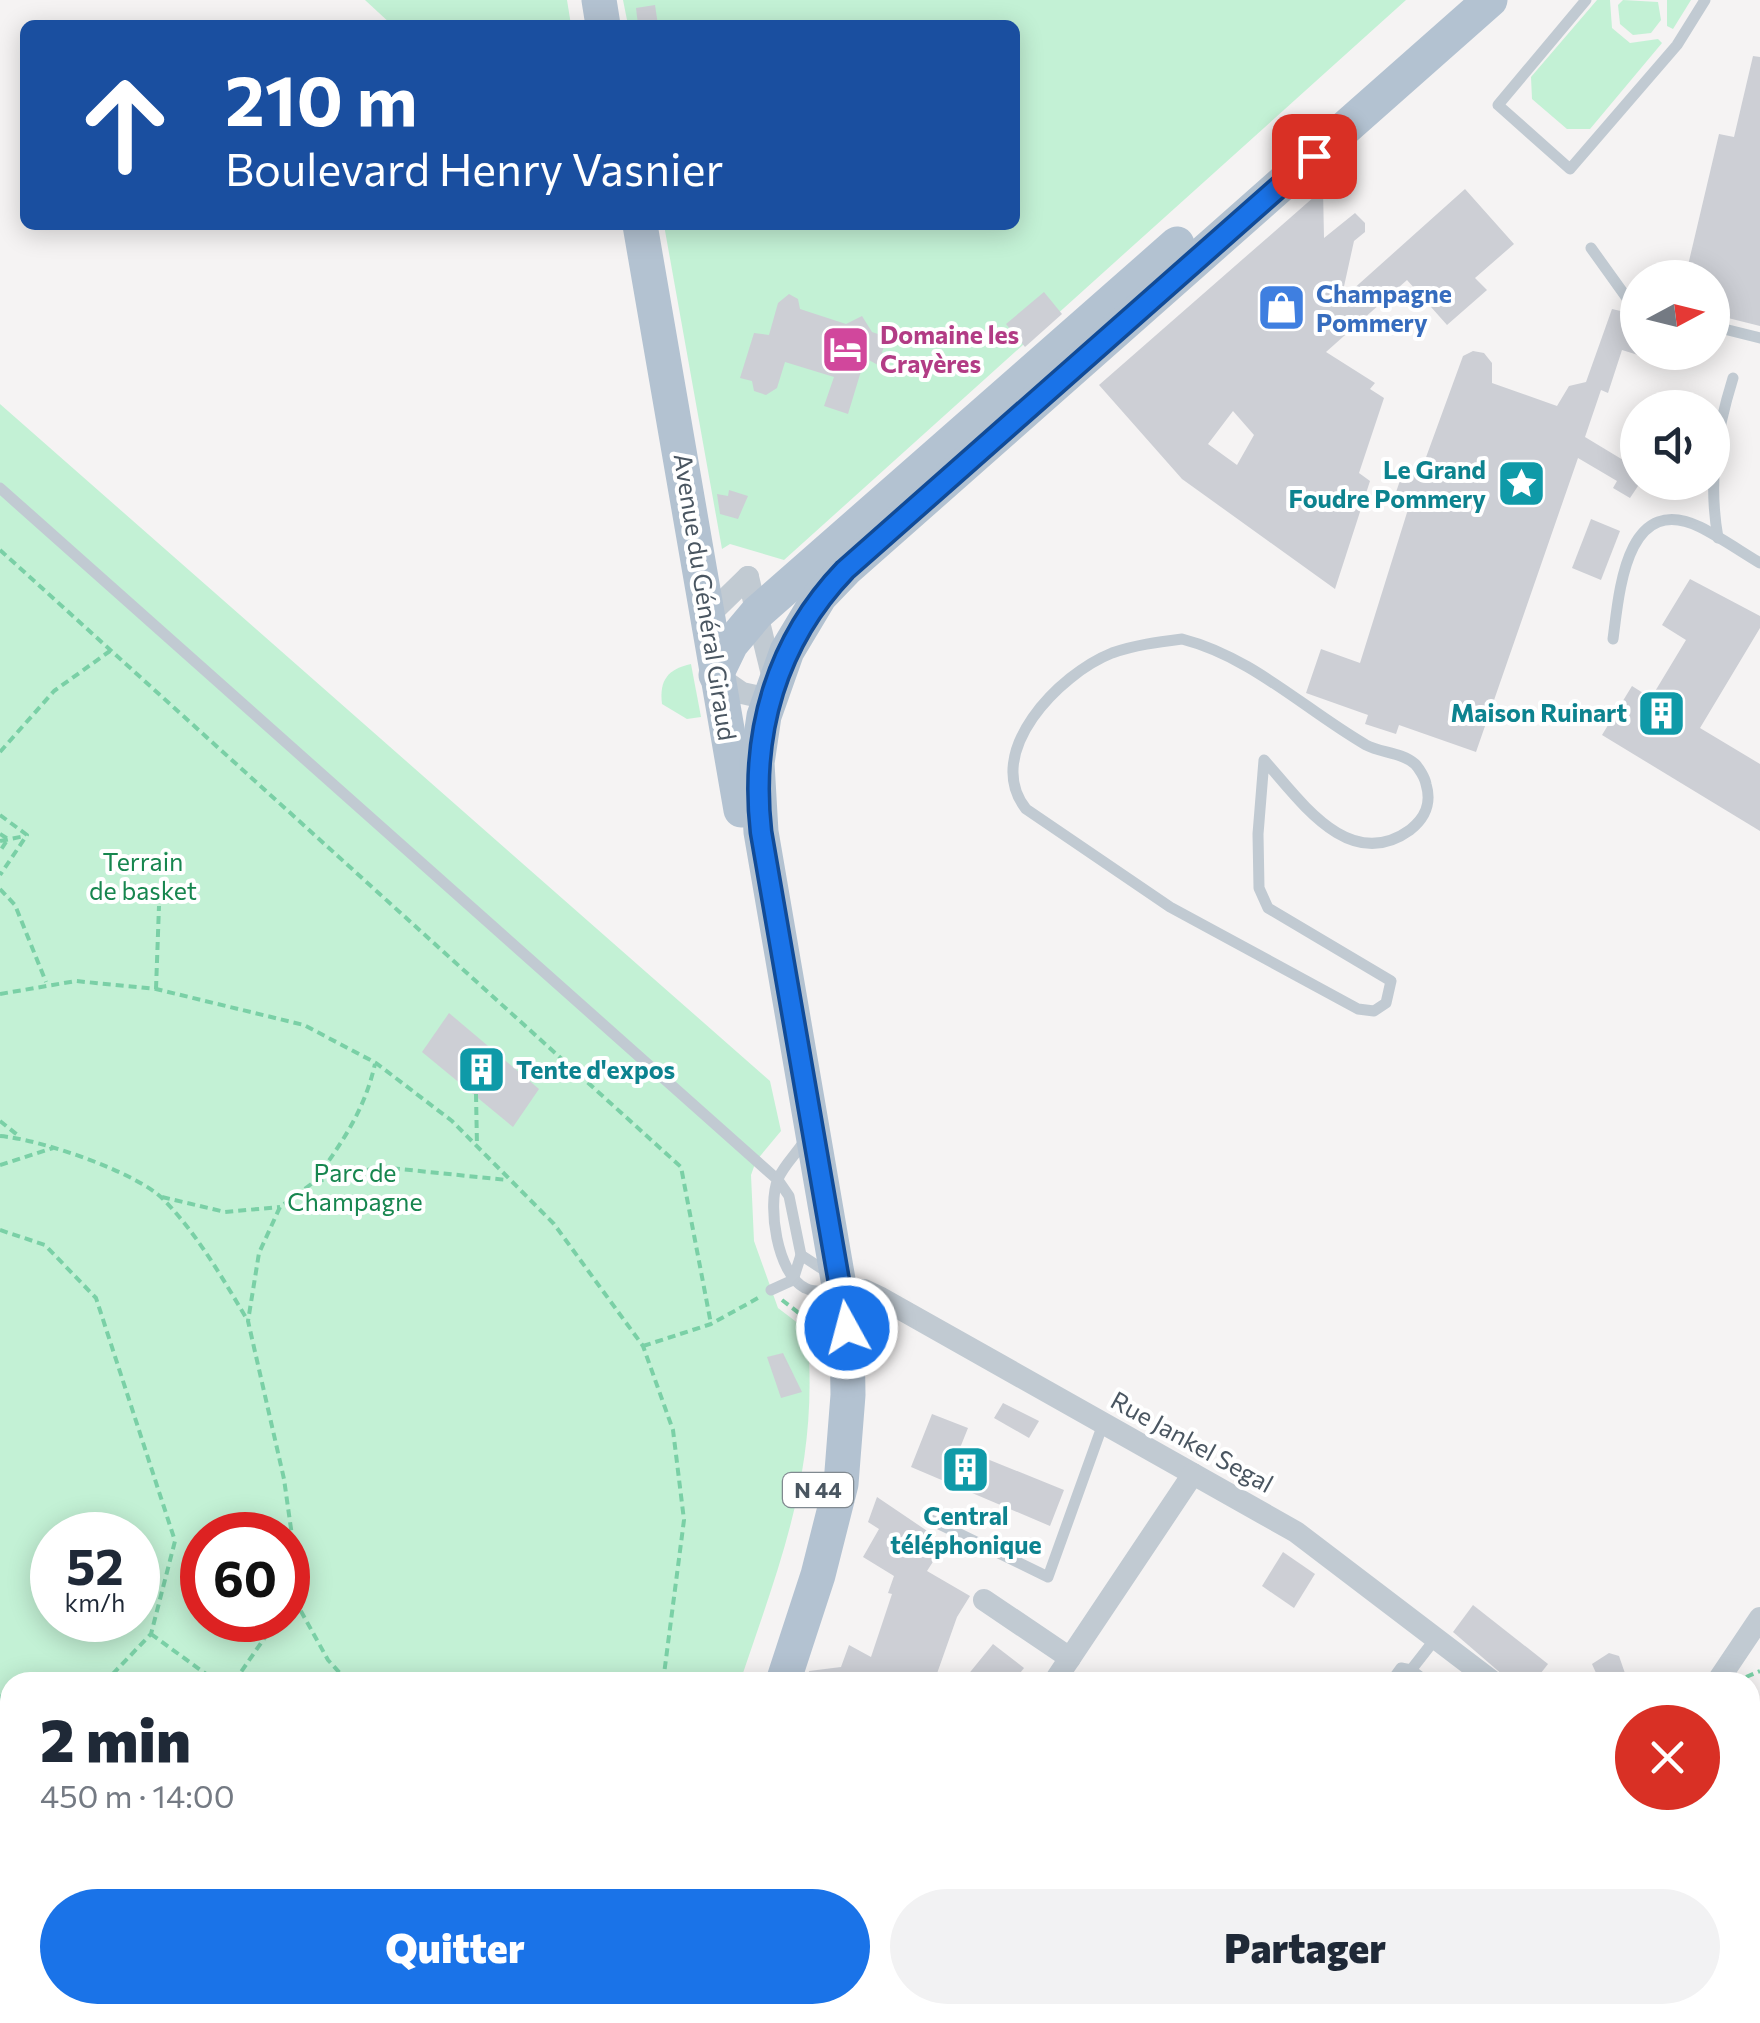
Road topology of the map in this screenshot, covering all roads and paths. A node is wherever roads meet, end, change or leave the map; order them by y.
1 (1455, 0) edge
2 (1490, 0) edge
3 (1586, 0) edge
4 (1705, 0) edge
5 (641, 230) edge
6 (1591, 248) dead end
7 (1620, 288) edge
8 (1730, 330) edge
9 (1760, 338) edge
10 (1733, 378) dead end
11 (0, 488) edge
12 (1718, 538) junction
13 (0, 550) edge
14 (1760, 563) edge
15 (756, 612) junction
16 (710, 615) junction
17 (1613, 639) dead end
18 (111, 650) junction
19 (716, 675) junction
20 (771, 691) junction
21 (0, 752) edge
22 (1264, 760) joint
23 (0, 815) edge
24 (27, 835) junction
25 (0, 837) edge
26 (8, 839) junction
27 (0, 852) edge
28 (0, 875) edge
29 (0, 888) edge
30 (159, 906) dead end
31 (46, 984) junction
32 (156, 989) junction
33 (0, 994) edge
34 (376, 1063) junction
35 (476, 1094) dead end
36 (0, 1121) edge
37 (0, 1136) edge
38 (20, 1138) junction
39 (476, 1146) junction
40 (801, 1146) junction
41 (53, 1148) junction
42 (0, 1165) edge
43 (510, 1180) junction
44 (778, 1180) junction
45 (314, 1182) junction
46 (162, 1197) junction
47 (280, 1207) junction
48 (0, 1230) edge
49 (816, 1272) junction
50 (774, 1289) junction
51 (248, 1320) junction
52 (711, 1324) junction
53 (832, 1327) junction
54 (644, 1346) junction
55 (1103, 1424) junction
56 (1193, 1474) junction
57 (289, 1512) edge
58 (931, 1520) dead end
59 (160, 1599) edge
60 (984, 1600) dead end
61 (1760, 1618) edge
62 (310, 1628) edge
63 (1436, 1638) junction
64 (160, 1640) edge
65 (143, 1642) edge
66 (262, 1642) edge
67 (1070, 1658) junction
68 (1411, 1670) junction
69 (115, 1672) edge
70 (204, 1672) edge
71 (241, 1672) edge
72 (339, 1672) edge
73 (664, 1672) edge
74 (766, 1672) edge
75 (786, 1672) edge
76 (1061, 1672) edge
77 (1398, 1672) edge
78 (1414, 1672) edge
79 (1480, 1672) edge
80 (1724, 1672) edge

1 - 15 main road
2 - 20 main road, N 44
3 - 4 lane
5 - 16 main road, Avenue du Général Giraud
6 - 7 lane
8 - 9 lane
10 - 12 lane
11 - 44 lane
12 - 14 lane
12 - 17 lane
13 - 18 path
15 - 16 street
15 - 19 main road
15 - 20 street
16 - 19 main road, Avenue du Général Giraud
18 - 21 path
18 - 52 path
19 - 20 street
19 - 40 main road, Avenue du Général Giraud / N 44
20 - 49 main road, Avenue du Général Giraud / N 44
22 - 22 lane
23 - 24 path
24 - 26 path
24 - 28 path
25 - 26 path
26 - 27 path
29 - 31 path
30 - 32 path
31 - 32 path
31 - 33 path
32 - 34 path
34 - 39 path
34 - 45 path
35 - 39 path
36 - 38 path
37 - 38 path
38 - 41 path
39 - 43 path
40 - 44 lane
40 - 49 main road, Avenue du Général Giraud / N 44
41 - 42 path
41 - 46 path
43 - 45 path
43 - 54 path
44 - 49 lane
44 - 49 lane, Avenue du Général Giraud
45 - 47 path
46 - 47 path
46 - 51 path
47 - 51 path
48 - 59 path
49 - 50 lane
49 - 53 main road, Avenue du Général Giraud / N 44
49 - 55 street, Rue Jankel Segal
49 - 74 main road, N 44
50 - 52 path
50 - 53 path
51 - 57 path
52 - 54 path
53 - 75 main road, N 44
54 - 73 path
55 - 56 street, Rue Jankel Segal
55 - 58 lane
56 - 63 street, Rue Jankel Segal
56 - 67 street
60 - 67 street
61 - 80 street
62 - 72 path
63 - 68 lane
63 - 79 street, Rue Jankel Segal
64 - 70 path
65 - 69 path
66 - 71 path
67 - 76 street
68 - 77 lane
68 - 78 lane

